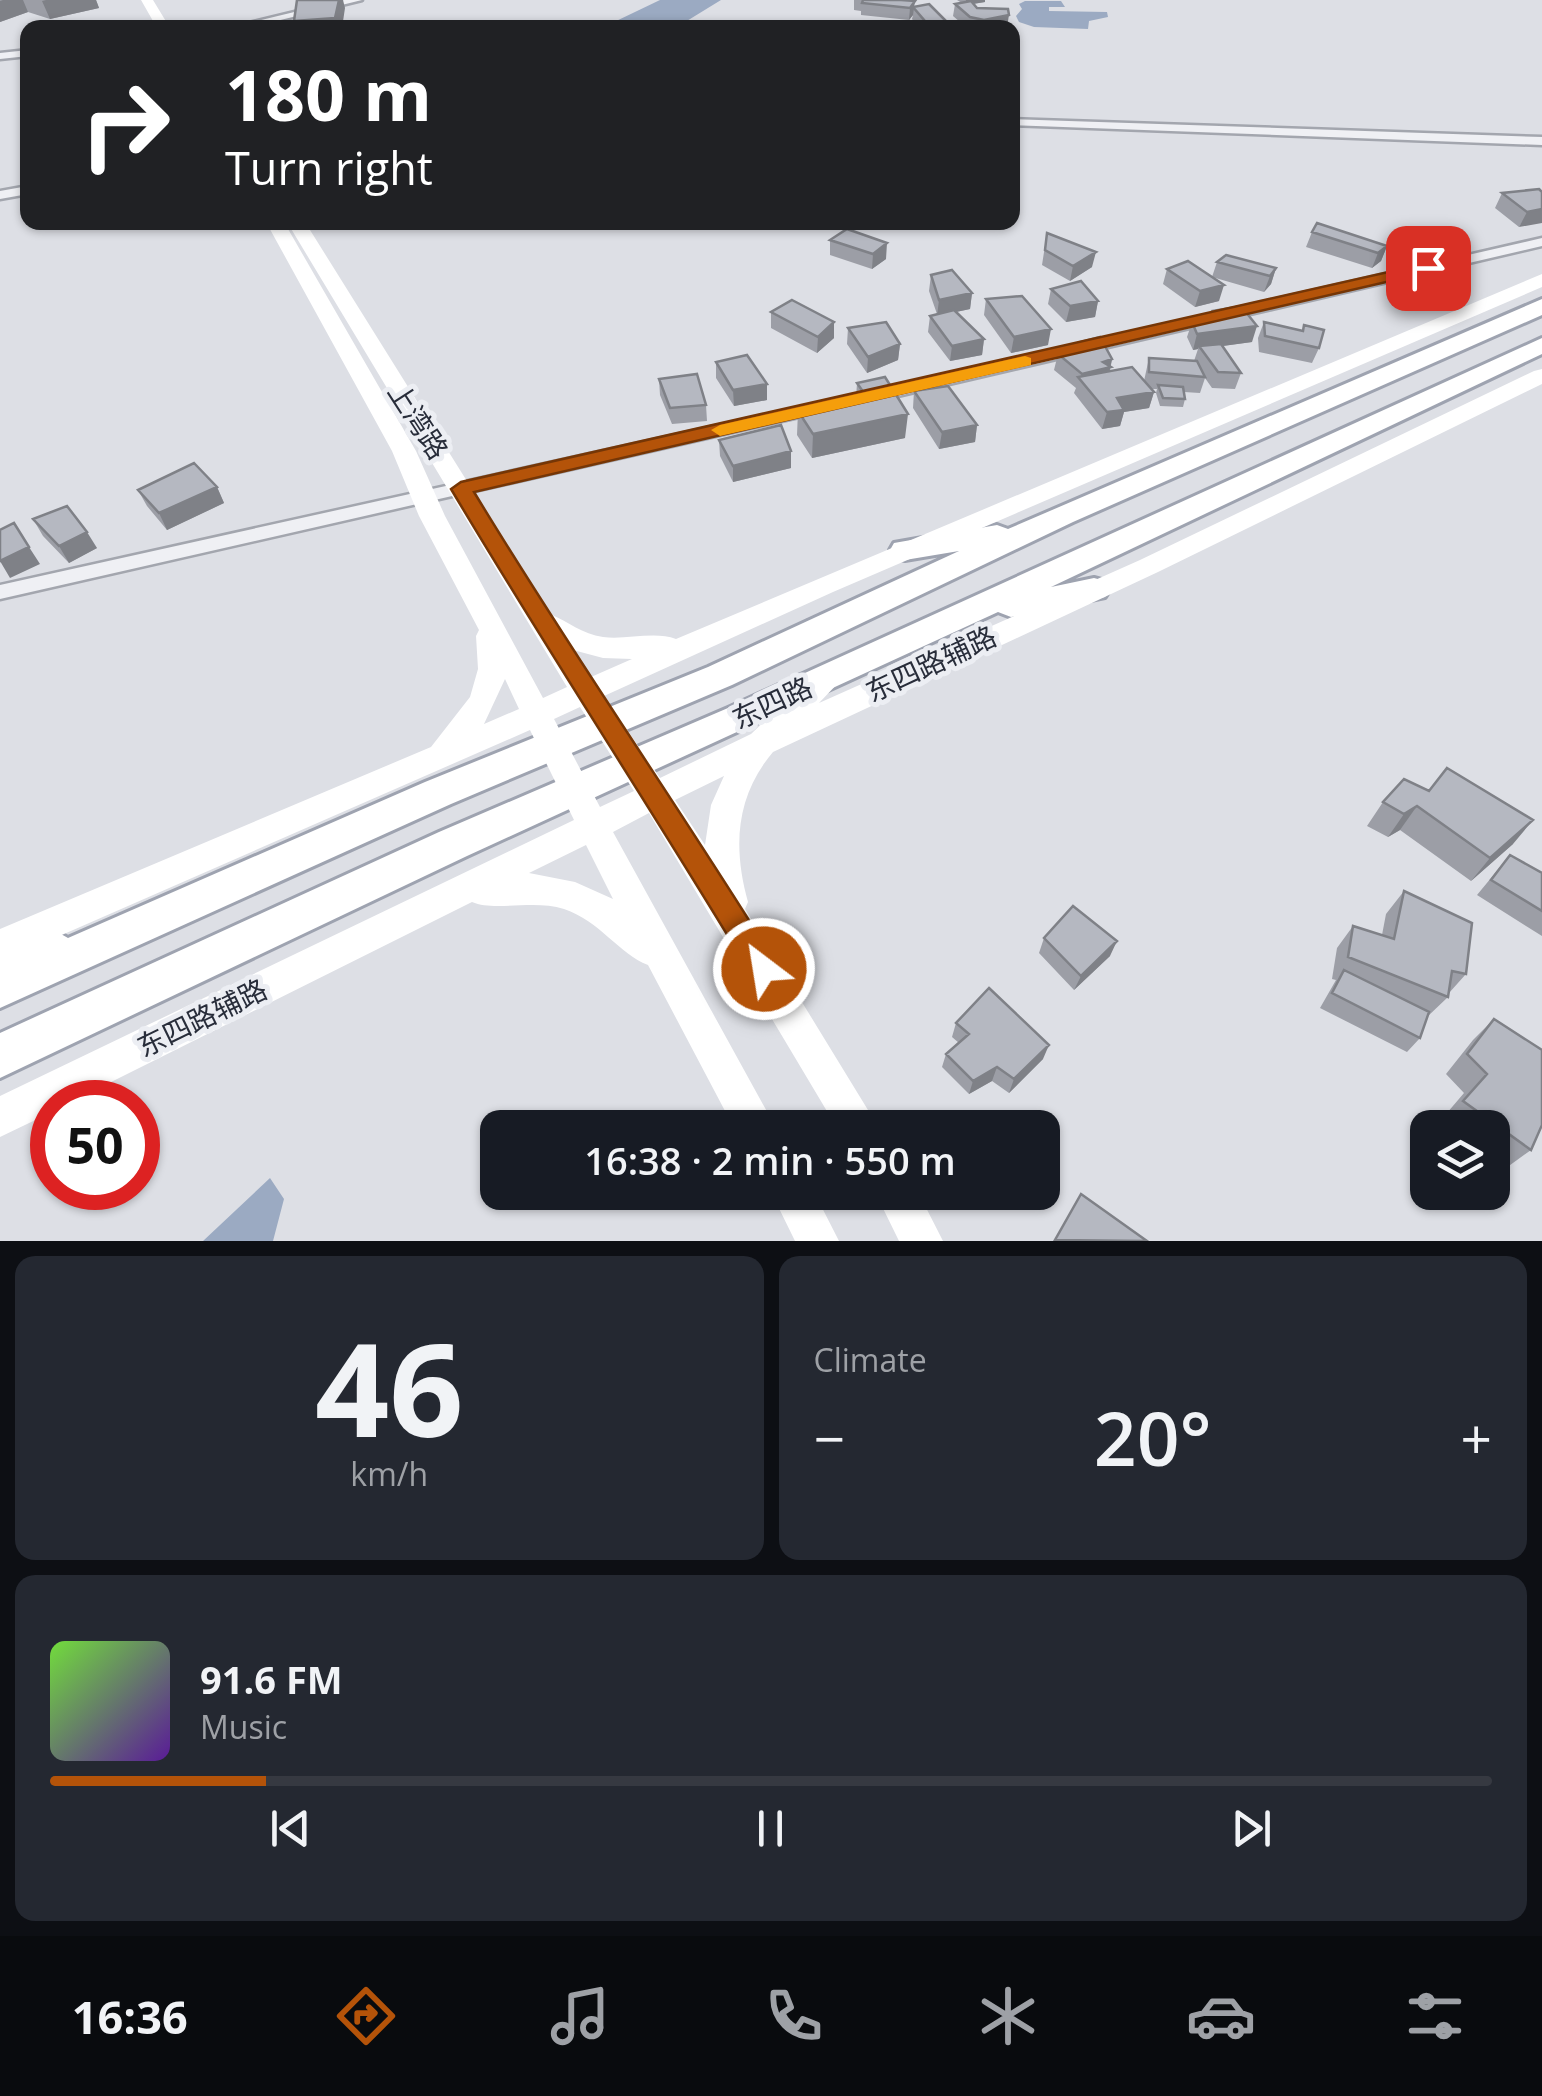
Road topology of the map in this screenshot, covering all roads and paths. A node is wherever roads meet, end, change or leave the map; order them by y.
1 (357, 0) edge
2 (268, 20) edge
3 (1020, 122) edge
4 (1542, 141) edge
5 (280, 230) edge
6 (301, 230) edge
7 (1542, 242) edge
8 (1542, 280) edge
9 (1542, 306) edge
10 (1542, 345) edge
11 (1542, 376) edge
12 (1542, 388) edge
13 (1506, 393) junction
14 (862, 399) edge
15 (843, 403) edge
16 (461, 489) junction
17 (424, 497) junction
18 (1036, 528) junction
19 (905, 550) junction
20 (1094, 589) junction
21 (0, 592) edge
22 (485, 615) junction
23 (537, 615) junction
24 (958, 617) junction
25 (712, 634) junction
26 (833, 675) junction
27 (585, 691) junction
28 (536, 713) junction
29 (607, 724) junction
30 (762, 743) junction
31 (553, 746) junction
32 (427, 762) junction
33 (634, 765) junction
34 (575, 790) junction
35 (655, 796) junction
36 (594, 827) junction
37 (311, 850) junction
38 (430, 908) junction
39 (153, 921) junction
40 (744, 936) junction
41 (0, 946) edge
42 (0, 962) edge
43 (670, 971) junction
44 (0, 988) edge
45 (0, 1056) edge
46 (746, 1110) edge
47 (848, 1110) edge
48 (0, 1117) edge
49 (802, 1210) edge
50 (906, 1210) edge
51 (818, 1241) edge
52 (922, 1241) edge

1 - 2 street
3 - 4 street
5 - 17 main road, 上湾路
6 - 16 main road, 上湾路
7 - 14 street
8 - 19 main road
9 - 18 main road, 东四路
10 - 24 main road, 东四路
11 - 13 main road, 东四路辅路
12 - 13 main road
13 - 20 main road, 东四路辅路
15 - 16 street
16 - 17 street
16 - 23 main road, 上湾路
17 - 21 street
17 - 22 main road, 上湾路
18 - 19 main road
18 - 29 main road, 东四路
19 - 25 main road
20 - 24 main road
20 - 30 main road, 东四路辅路
22 - 28 main road, 上湾路
22 - 32 main road
23 - 25 main road
23 - 27 main road, 上湾路
24 - 26 main road, 东四路
25 - 27 main road
26 - 30 main road
26 - 33 main road, 东四路
27 - 28 main road
27 - 29 main road, 上湾路
28 - 31 main road, 上湾路
28 - 32 main road
29 - 31 main road, 东四路
29 - 33 main road, 上湾路
30 - 35 main road, 东四路辅路
30 - 40 main road
31 - 34 main road, 上湾路
31 - 37 main road, 东四路
32 - 37 main road
32 - 41 main road
33 - 34 main road, 东四路
33 - 35 main road, 上湾路
34 - 36 main road, 上湾路
34 - 45 main road, 东四路
35 - 36 main road, 东四路辅路
35 - 40 main road, 上湾路
36 - 38 main road, 东四路辅路
36 - 43 main road, 上湾路
37 - 39 main road, 东四路
38 - 43 main road
38 - 48 main road, 东四路辅路
39 - 42 main road
39 - 44 main road, 东四路
40 - 47 main road, 上湾路
43 - 46 main road, 上湾路
49 - 51 main road
50 - 52 main road

